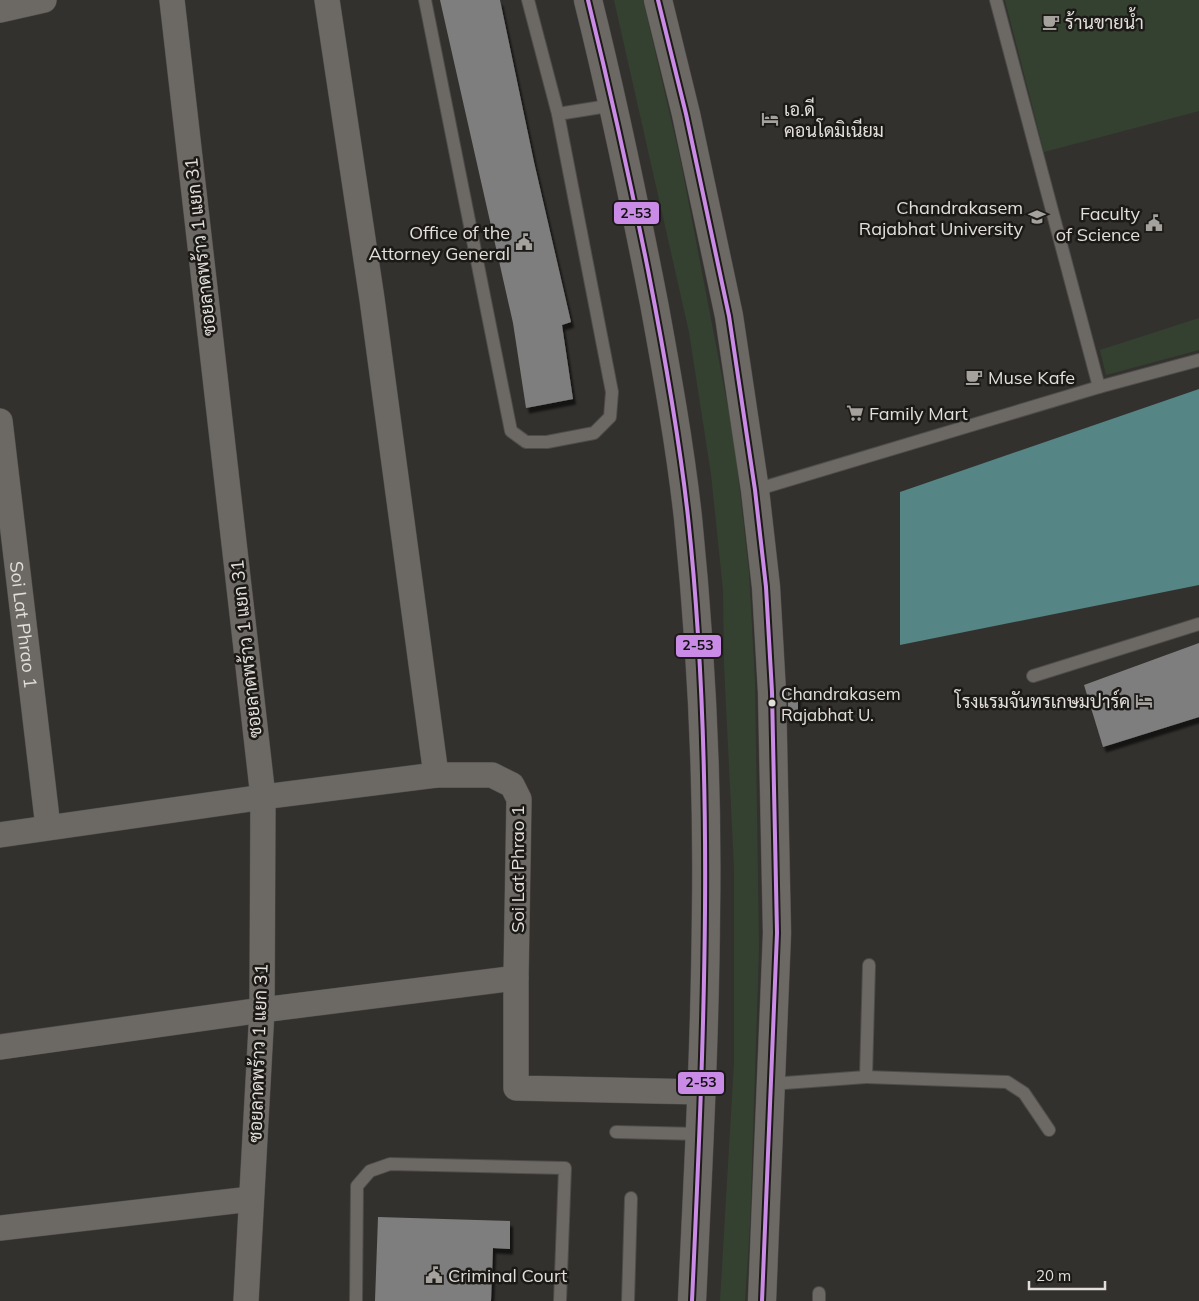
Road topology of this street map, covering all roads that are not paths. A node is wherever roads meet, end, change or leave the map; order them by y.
1 (44, 0) edge
2 (172, 0) edge
3 (327, 0) edge
4 (425, 0) edge
5 (528, 0) edge
6 (588, 0) edge
7 (658, 0) edge
8 (996, 0) edge
9 (0, 10) edge
10 (614, 105) junction
11 (558, 114) junction
12 (1199, 360) edge
13 (1099, 386) junction
14 (0, 421) edge
15 (755, 490) junction
16 (1199, 624) edge
17 (1032, 676) dead end
18 (436, 775) junction
19 (263, 797) junction
20 (48, 827) junction
21 (0, 835) edge
22 (869, 965) dead end
23 (516, 978) junction
24 (262, 1010) junction
25 (0, 1047) edge
26 (866, 1077) junction
27 (771, 1084) junction
28 (702, 1092) junction
29 (1049, 1130) dead end
30 (616, 1132) dead end
31 (700, 1134) junction
32 (631, 1198) dead end
33 (251, 1199) junction
34 (0, 1228) edge
35 (246, 1301) edge
36 (356, 1301) edge
37 (560, 1301) edge
38 (628, 1301) edge
39 (692, 1301) edge
40 (762, 1301) edge

1 - 9 street
2 - 19 street, ซอยลาดพร้าว 1 แยก 31
3 - 18 street
4 - 11 lane
5 - 11 lane
6 - 10 main road
7 - 15 main road
8 - 13 lane
10 - 11 lane
10 - 28 main road
12 - 13 lane
13 - 15 lane
14 - 20 street, Soi Lat Phrao 1
15 - 27 main road
16 - 17 lane
18 - 19 street, Soi Lat Phrao 1
18 - 23 street, Soi Lat Phrao 1
19 - 20 street, Soi Lat Phrao 1
19 - 24 street, ซอยลาดพร้าว 1 แยก 31
20 - 21 street, Soi Lat Phrao 1
22 - 26 lane
23 - 24 street
23 - 28 street, Soi Lat Phrao 1
24 - 25 street
24 - 33 street, ซอยลาดพร้าว 1 แยก 31
26 - 27 lane
26 - 29 lane
27 - 40 main road
28 - 31 main road
30 - 31 lane
31 - 39 main road
32 - 38 lane
33 - 34 street
33 - 35 street, ซอยลาดพร้าว 1 แยก 31
36 - 37 lane

